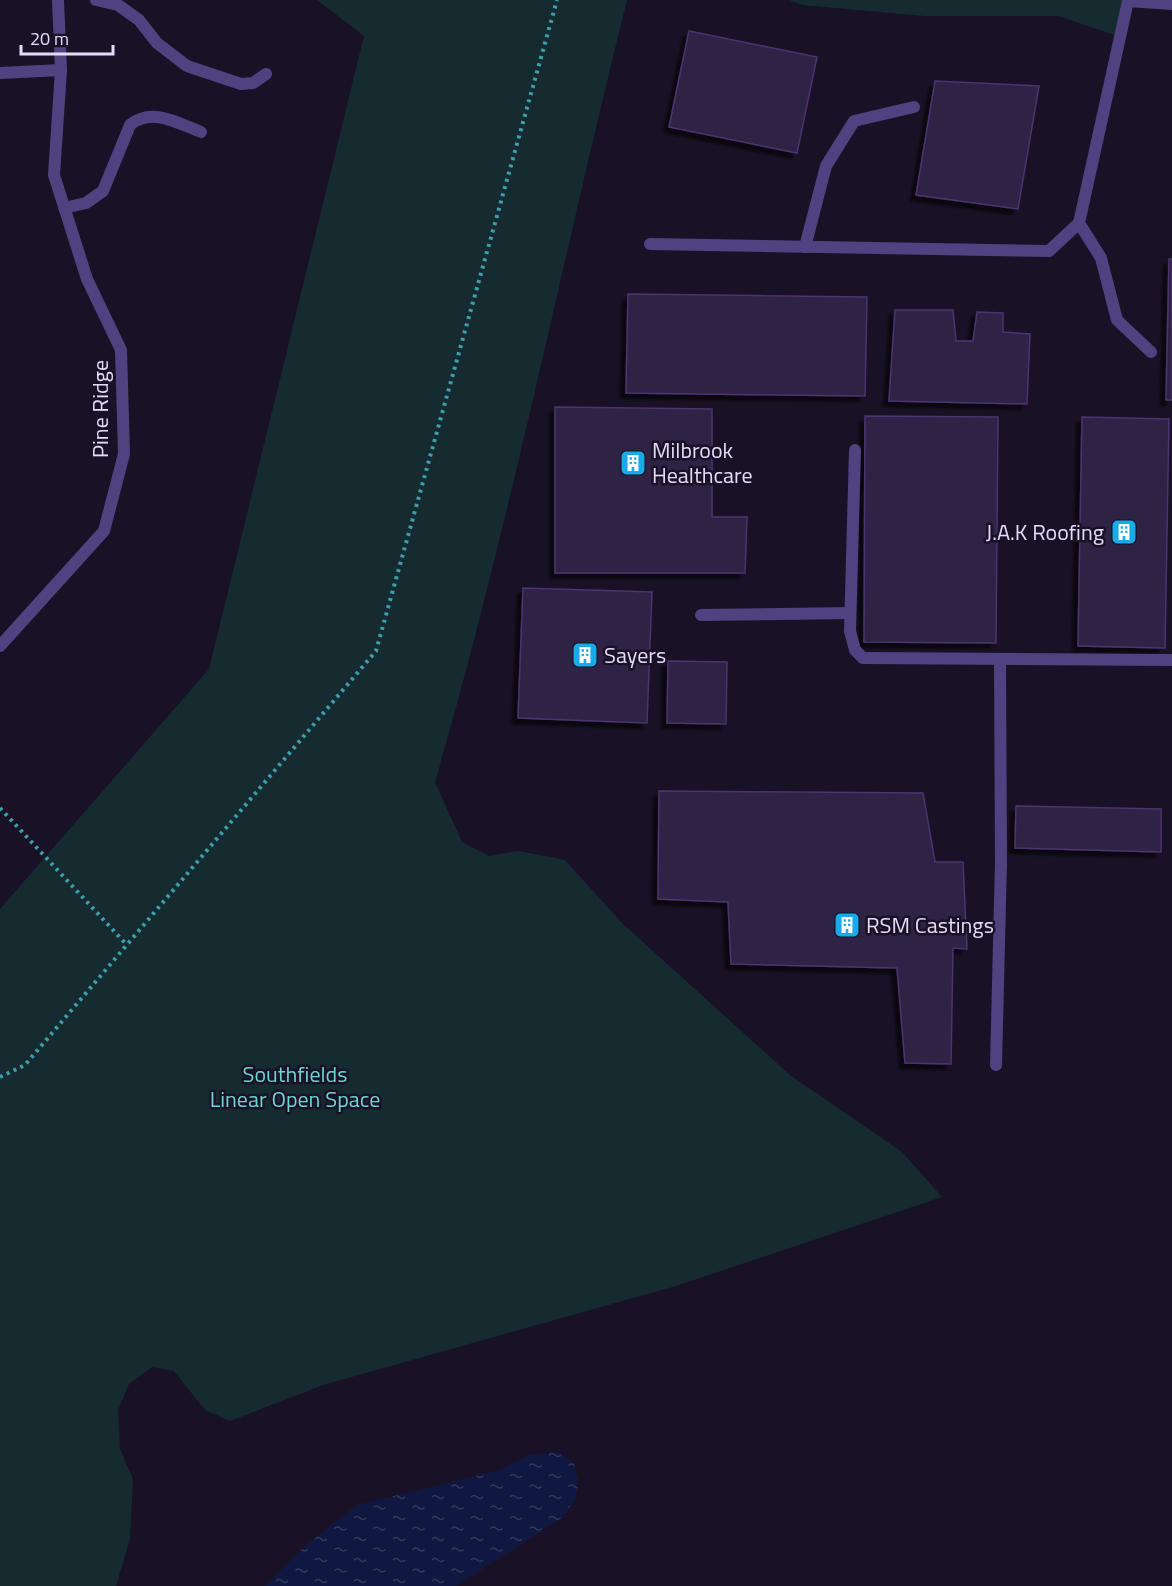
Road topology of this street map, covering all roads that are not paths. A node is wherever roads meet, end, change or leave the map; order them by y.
1 (58, 0) edge
2 (96, 0) edge
3 (1172, 4) edge
4 (60, 70) junction
5 (0, 73) edge
6 (266, 74) dead end
7 (914, 107) dead end
8 (201, 132) dead end
9 (64, 208) junction
10 (1079, 222) junction
11 (650, 244) dead end
12 (805, 247) junction
13 (1151, 352) dead end
14 (855, 450) dead end
15 (850, 613) junction
16 (701, 615) dead end
17 (0, 646) edge
18 (1000, 659) junction
19 (1172, 660) edge
20 (996, 1065) dead end

1 - 4 street, Pine Ridge
2 - 6 street
3 - 10 street
4 - 5 street
4 - 9 street, Pine Ridge
7 - 12 street
8 - 9 street
9 - 17 street, Pine Ridge
10 - 12 street
10 - 13 street
11 - 12 street
14 - 15 street
15 - 16 street
15 - 18 street
18 - 19 street
18 - 20 street

